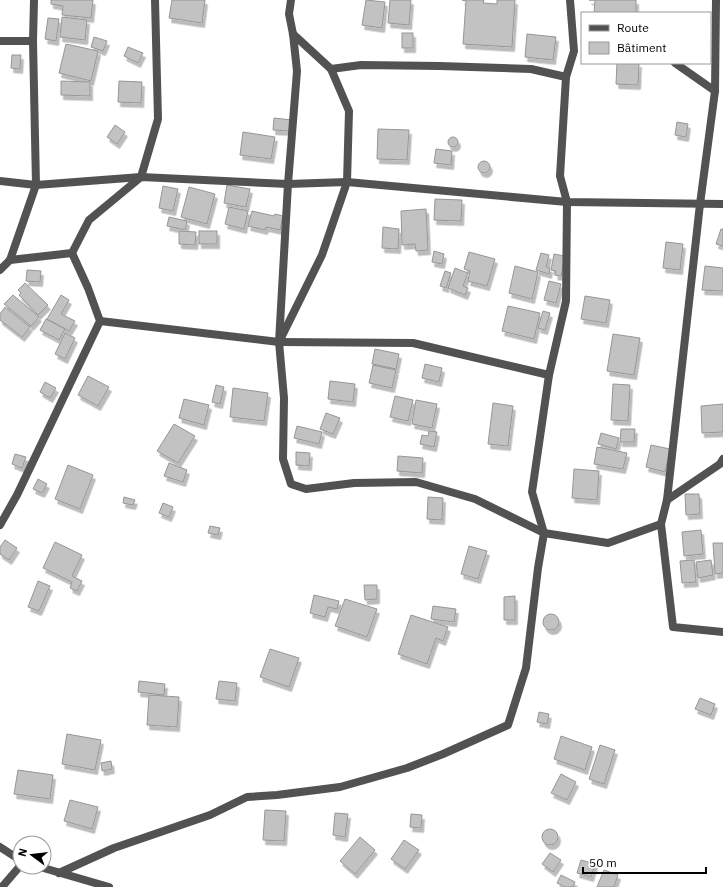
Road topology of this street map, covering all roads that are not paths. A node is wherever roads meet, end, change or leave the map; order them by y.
1 (34, 0) edge
2 (155, 0) edge
3 (291, 0) edge
4 (570, 0) edge
5 (716, 0) edge
6 (293, 34) junction
7 (33, 41) junction
8 (0, 42) edge
9 (578, 51) edge
10 (676, 64) edge
11 (331, 69) junction
12 (566, 77) junction
13 (715, 91) junction
14 (141, 177) junction
15 (0, 181) edge
16 (347, 182) junction
17 (288, 184) junction
18 (36, 185) junction
19 (567, 202) junction
20 (700, 204) junction
21 (723, 204) edge
22 (72, 252) junction
23 (10, 260) junction
24 (0, 270) edge
25 (100, 321) junction
26 (279, 342) junction
27 (549, 376) junction
28 (723, 459) edge
29 (667, 500) junction
30 (661, 524) junction
31 (0, 525) edge
32 (544, 533) junction
33 (723, 632) edge
34 (0, 847) edge
35 (12, 855) edge
36 (52, 870) edge
37 (59, 872) junction
38 (12, 875) edge
39 (2, 887) edge
40 (109, 887) edge

1 - 7 street
2 - 14 street
3 - 6 street
4 - 9 street
5 - 13 street
6 - 11 street
6 - 17 street
7 - 8 street
7 - 18 street
9 - 12 street
10 - 13 street
11 - 12 street
11 - 16 street
12 - 19 street
13 - 20 street
14 - 17 street
14 - 18 street
14 - 22 street
15 - 18 street
16 - 17 street
16 - 19 street
16 - 26 street
17 - 26 street
18 - 23 street
19 - 20 street
19 - 27 street
20 - 21 street
20 - 29 street
22 - 23 street
22 - 25 street
23 - 24 street
25 - 26 street
25 - 31 street
26 - 27 street
26 - 32 street
27 - 32 street
28 - 29 street
29 - 30 street
30 - 32 street
30 - 33 street
32 - 37 street
34 - 35 street
36 - 37 street
37 - 40 street
38 - 39 street

